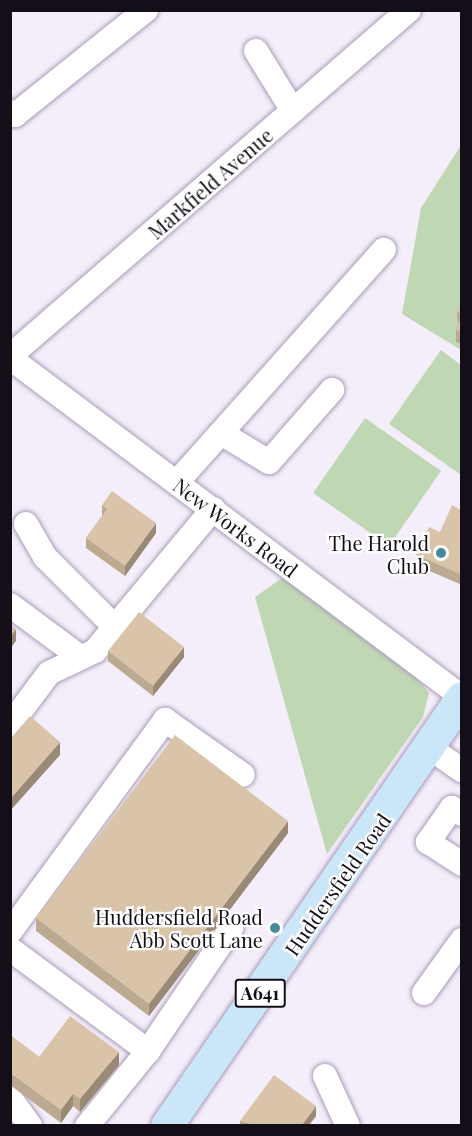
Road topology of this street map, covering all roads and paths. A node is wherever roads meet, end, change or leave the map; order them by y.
1 (146, 10) edge
2 (409, 10) edge
3 (256, 51) dead end
4 (293, 111) junction
5 (10, 112) edge
6 (384, 250) dead end
7 (10, 357) edge
8 (332, 390) dead end
9 (221, 433) junction
10 (177, 482) junction
11 (213, 509) junction
12 (26, 524) dead end
13 (10, 605) edge
14 (115, 627) junction
15 (80, 657) junction
16 (462, 697) edge
17 (10, 725) edge
18 (430, 748) junction
19 (462, 770) edge
20 (243, 775) dead end
21 (462, 814) edge
22 (462, 864) edge
23 (231, 928) dead end
24 (10, 932) edge
25 (462, 940) edge
26 (10, 949) edge
27 (424, 993) dead end
28 (148, 1051) junction
29 (325, 1076) dead end
30 (10, 1098) edge
31 (30, 1125) edge
32 (87, 1125) edge
33 (167, 1125) edge
34 (348, 1125) edge

1 - 5 street
2 - 4 street, Markfield Avenue
3 - 4 street
4 - 7 street, Markfield Avenue
6 - 9 street
7 - 10 street, New Works Road
8 - 9 street
9 - 10 street
10 - 11 street, New Works Road
11 - 14 street
11 - 16 street, New Works Road
12 - 14 street
13 - 15 street
14 - 15 street
15 - 17 street
16 - 18 main road, Huddersfield Road / A641
18 - 19 street
18 - 33 main road, Huddersfield Road / A641
20 - 24 street
21 - 22 street
23 - 28 street
25 - 27 street
26 - 28 street
28 - 32 street
29 - 34 street
30 - 31 street

